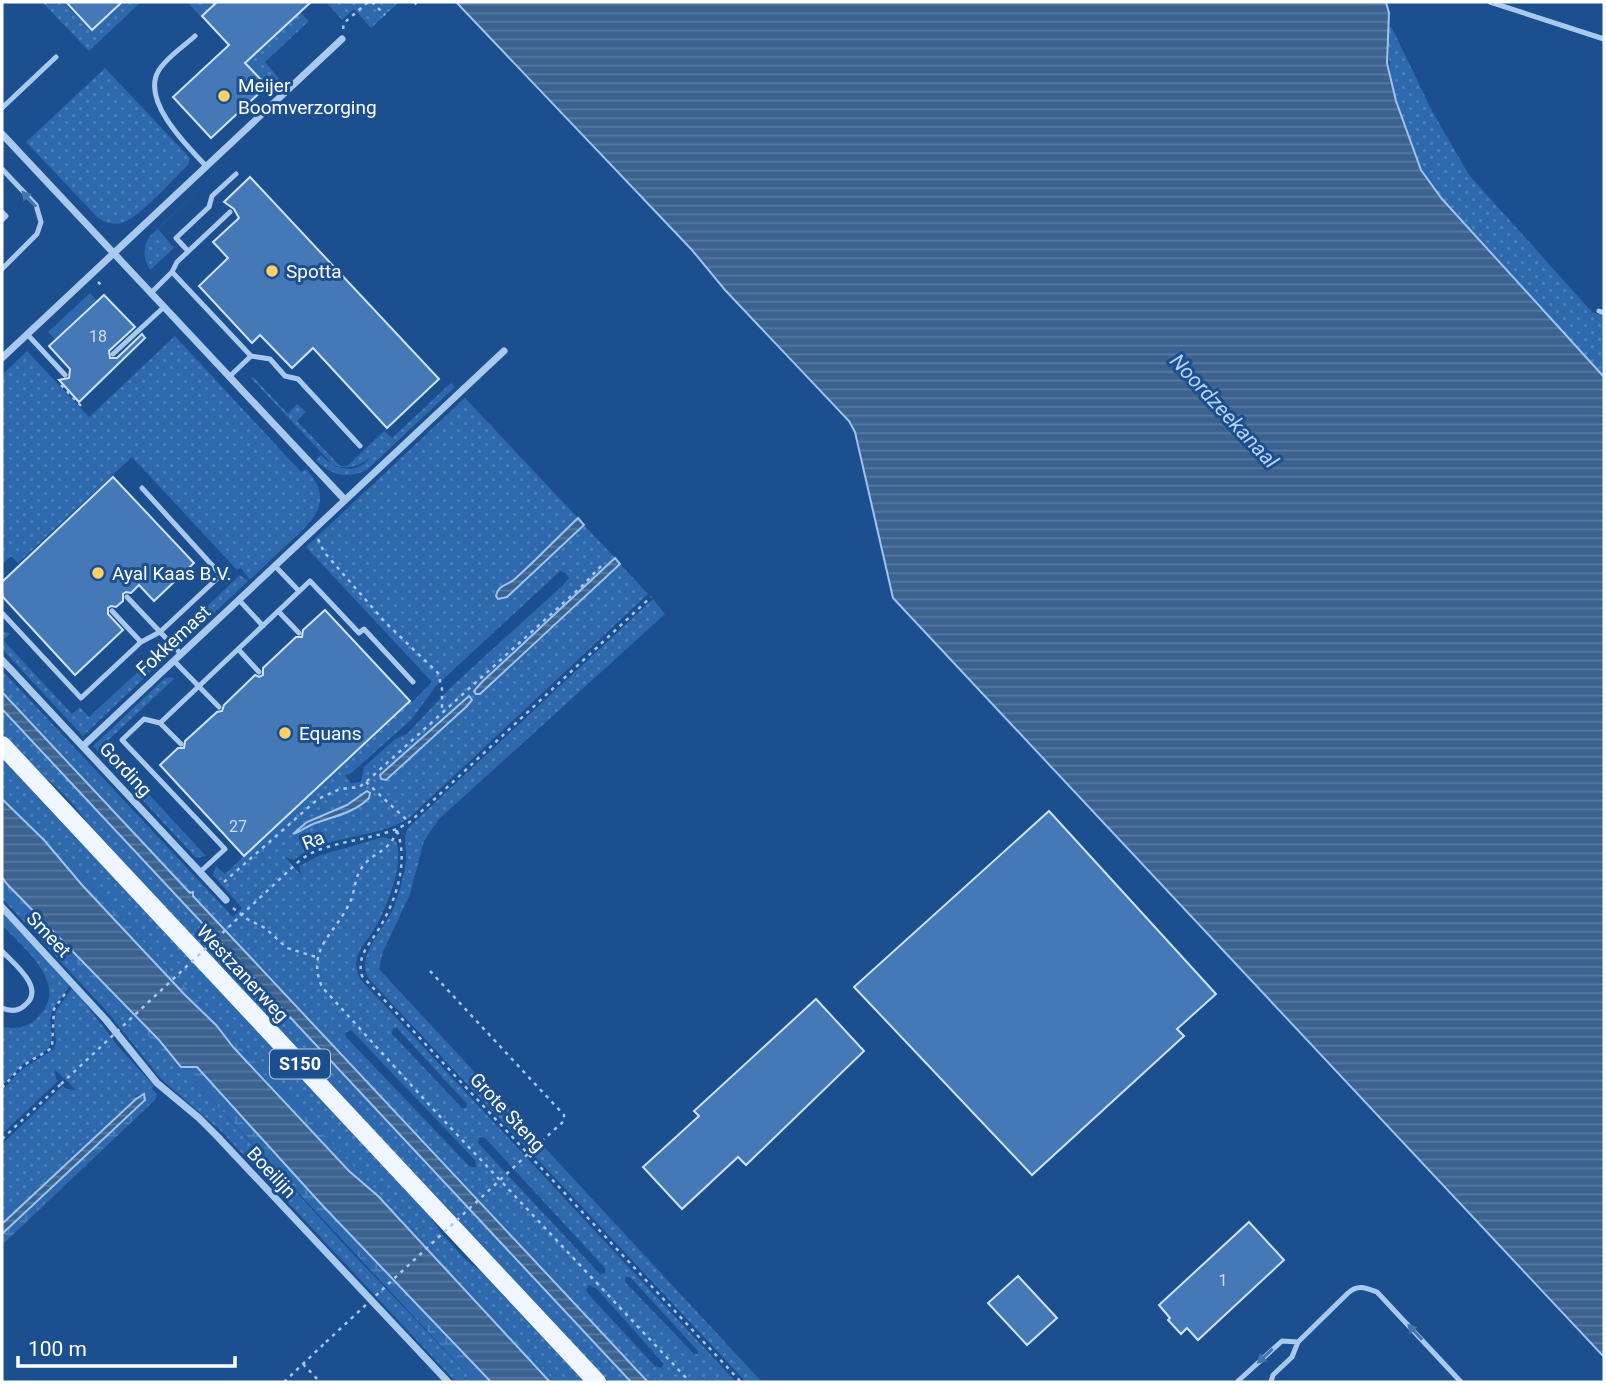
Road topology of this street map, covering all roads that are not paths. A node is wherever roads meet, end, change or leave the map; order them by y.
1 (1490, 2) edge
2 (195, 36) dead end
3 (342, 39) road end
4 (1604, 39) edge
5 (56, 57) dead end
6 (2, 108) edge
7 (2, 134) edge
8 (206, 166) junction
9 (2, 169) edge
10 (236, 174) dead end
11 (2, 212) edge
12 (230, 212) dead end
13 (2, 220) edge
14 (188, 251) junction
15 (113, 253) junction
16 (2, 269) edge
17 (172, 272) junction
18 (151, 293) junction
19 (164, 307) junction
20 (27, 334) junction
21 (6, 349) edge
22 (504, 351) dead end
23 (113, 354) dead end
24 (251, 356) junction
25 (2, 358) edge
26 (64, 374) road end
27 (229, 377) junction
28 (360, 446) dead end
29 (142, 488) dead end
30 (345, 500) junction
31 (275, 566) junction
32 (299, 591) junction
33 (127, 597) dead end
34 (239, 600) junction
35 (112, 611) dead end
36 (278, 611) junction
37 (2, 613) edge
38 (262, 626) junction
39 (160, 632) junction
40 (299, 633) dead end
41 (141, 642) junction
42 (238, 649) junction
43 (181, 654) junction
44 (2, 660) edge
45 (174, 661) junction
46 (259, 672) dead end
47 (413, 682) dead end
48 (199, 686) junction
49 (219, 708) dead end
50 (160, 723) junction
51 (181, 744) dead end
52 (2, 746) edge
53 (83, 746) junction
54 (200, 872) junction
55 (226, 900) road end
56 (2, 907) edge
57 (2, 951) edge
58 (74, 984) joint
59 (2, 1008) edge
60 (1297, 1342) junction
61 (448, 1382) edge
62 (597, 1382) edge
63 (1237, 1382) edge
64 (1271, 1382) edge
65 (1461, 1382) edge

1 - 4 lane
2 - 8 lane
3 - 8 street
5 - 6 lane
7 - 15 street
8 - 15 street
16 -> 9 lane
10 - 14 lane
11 - 13 lane
12 - 14 lane
14 - 17 lane
15 - 18 street
15 - 20 street
17 - 18 lane
17 - 24 lane
18 - 19 street
19 - 23 lane
19 - 27 street
20 - 21 street
20 - 26 lane
21 - 25 street
22 - 30 street, Fokkemast
24 - 27 lane
24 - 28 lane
27 - 30 street
29 - 39 lane
30 - 31 street, Fokkemast
31 - 32 lane
31 - 34 street, Fokkemast
32 - 36 lane
32 - 47 lane
33 - 39 lane
34 - 38 lane
34 - 43 street, Fokkemast
35 - 41 lane
36 - 38 lane
36 - 40 lane
37 - 41 lane
38 - 42 lane
39 - 41 lane
39 - 43 lane
42 - 46 lane
42 - 48 lane
43 - 45 street, Fokkemast
44 - 53 street, Gording
45 - 48 lane
45 - 53 street, Fokkemast
48 - 49 lane
48 - 50 lane
50 - 51 lane
50 - 54 lane
52 - 62 main road, Westzanerweg / S150
53 - 54 street, Gording
54 - 55 street, Gording
56 - 58 street, Smeet
57 - 59 lane
58 - 61 street, Boeilijn
60 -> 63 lane
60 - 64 lane
65 -> 60 lane

